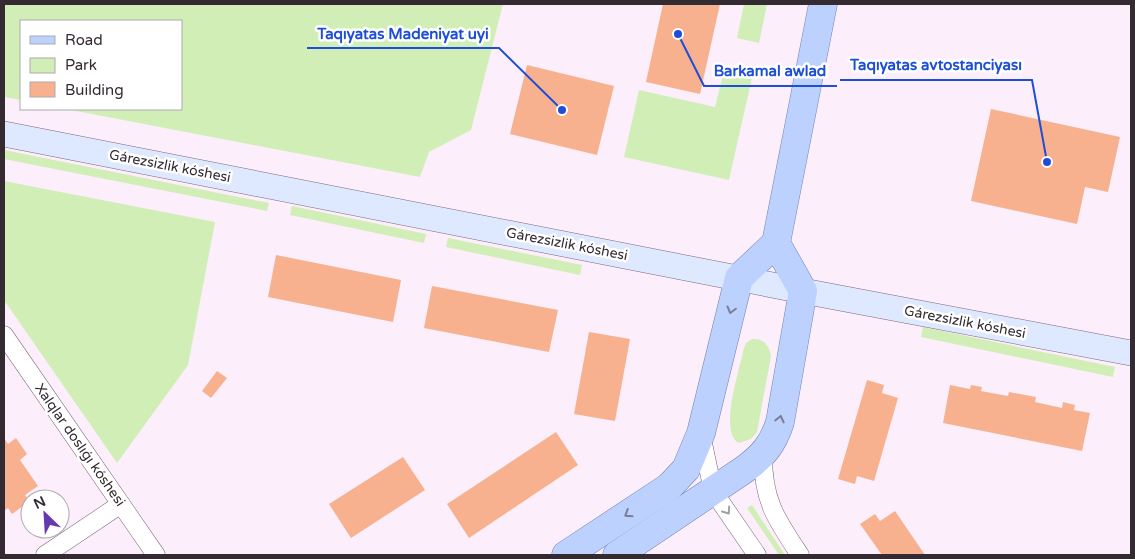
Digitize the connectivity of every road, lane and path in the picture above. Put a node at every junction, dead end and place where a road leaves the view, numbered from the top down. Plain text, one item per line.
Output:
1 (823, 4) edge
2 (4, 134) edge
3 (776, 243) junction
4 (740, 278) junction
5 (803, 291) junction
6 (4, 335) edge
7 (1131, 353) edge
8 (701, 433) junction
9 (763, 456) junction
10 (713, 491) junction
11 (121, 504) junction
12 (45, 555) edge
13 (156, 555) edge
14 (566, 555) edge
15 (617, 555) edge
16 (757, 555) edge
17 (800, 555) edge

1 - 3 main road
2 - 4 street, Gárezsizlik kóshesi
3 - 4 main road
3 - 5 main road
4 - 5 street, Gárezsizlik kóshesi
4 -> 8 main road
5 - 7 street, Gárezsizlik kóshesi
9 -> 5 main road
6 - 11 street, Xalqlar doslıǵı kóshesi
8 - 10 street
8 -> 14 main road
9 - 10 main road
9 - 17 street
10 - 15 main road
10 -> 16 street
11 - 12 street
11 - 13 street, Xalqlar doslıǵı kóshesi

